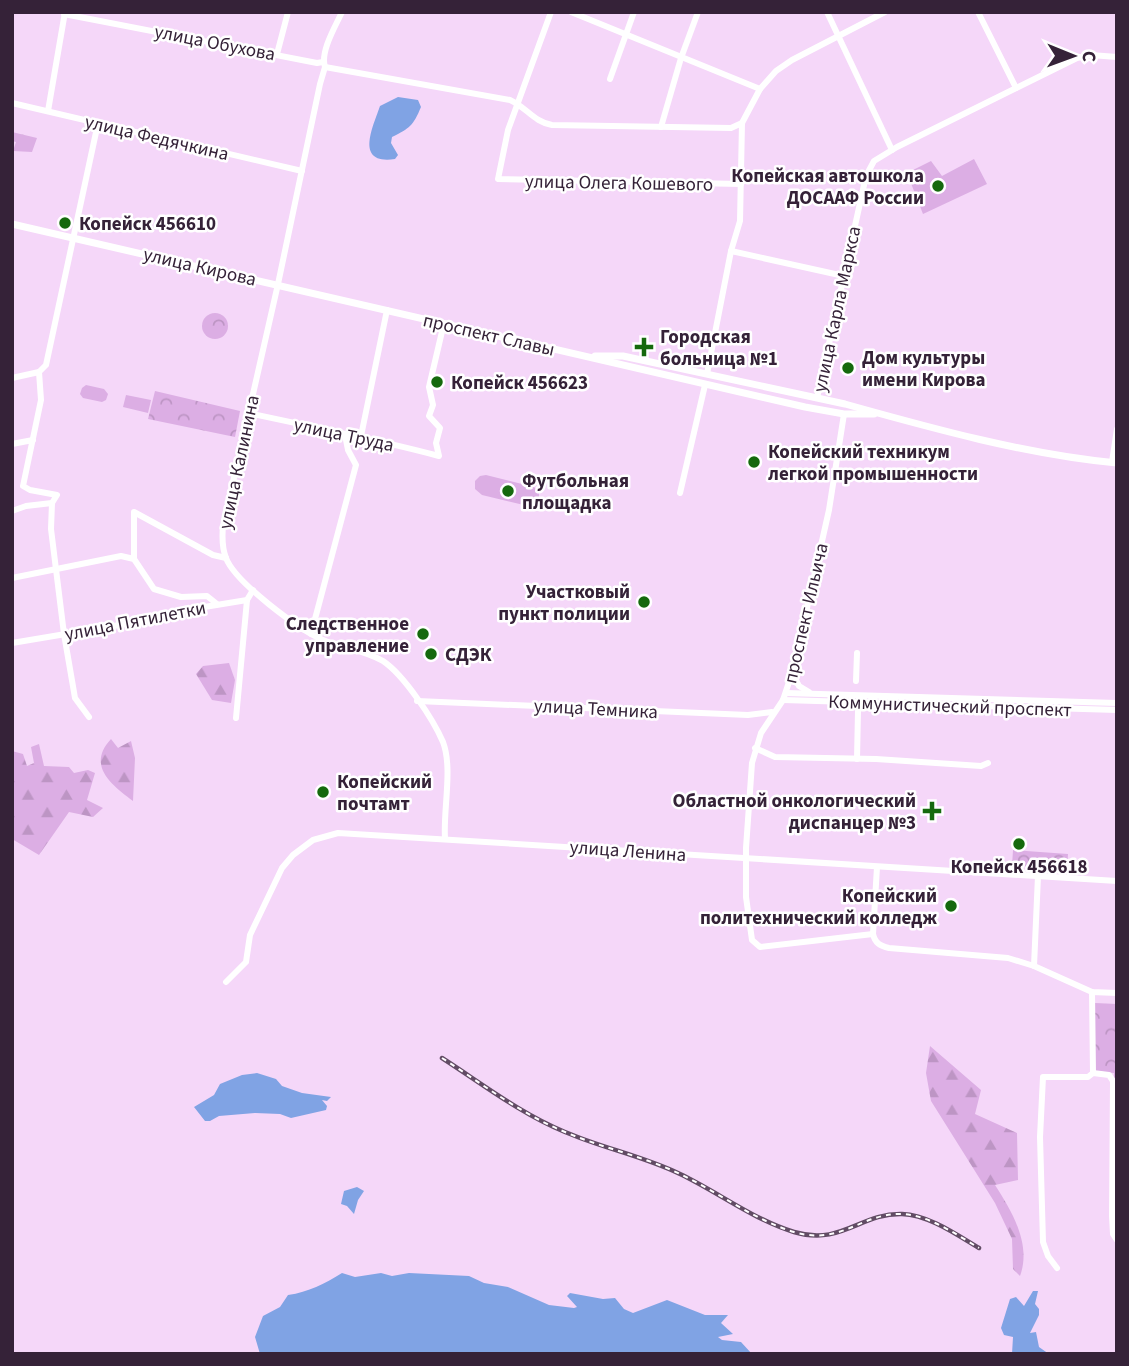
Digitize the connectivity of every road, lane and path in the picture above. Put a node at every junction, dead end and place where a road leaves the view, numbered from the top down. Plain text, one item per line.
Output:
1 (116, 12) edge
2 (288, 12) edge
3 (342, 12) edge
4 (551, 12) edge
5 (570, 12) edge
6 (634, 12) edge
7 (698, 12) edge
8 (827, 12) edge
9 (886, 12) edge
10 (978, 12) edge
11 (65, 13) edge
12 (113, 23) junction
13 (625, 34) junction
14 (838, 36) junction
15 (277, 54) junction
16 (1117, 57) edge
17 (681, 58) junction
18 (324, 65) junction
19 (610, 79) dead end
20 (1016, 88) junction
21 (760, 89) junction
22 (12, 103) edge
23 (518, 103) junction
24 (48, 111) junction
25 (98, 123) junction
26 (743, 123) junction
27 (662, 127) junction
28 (892, 150) junction
29 (302, 171) junction
30 (741, 184) junction
31 (12, 224) edge
32 (74, 238) junction
33 (731, 251) junction
34 (844, 276) junction
35 (278, 284) junction
36 (387, 310) junction
37 (444, 323) junction
38 (591, 357) junction
39 (39, 372) junction
40 (707, 374) junction
41 (12, 378) edge
42 (743, 382) junction
43 (705, 385) junction
44 (740, 392) junction
45 (817, 398) junction
46 (845, 404) junction
47 (815, 409) junction
48 (248, 413) junction
49 (844, 414) junction
50 (874, 414) junction
51 (1117, 429) edge
52 (345, 435) junction
53 (361, 436) junction
54 (33, 440) junction
55 (12, 444) edge
56 (1114, 463) edge
57 (680, 493) dead end
58 (52, 503) junction
59 (12, 510) edge
60 (226, 558) junction
61 (134, 559) junction
62 (56, 569) junction
63 (12, 578) edge
64 (253, 590) junction
65 (247, 600) junction
66 (217, 604) junction
67 (64, 634) junction
68 (311, 634) junction
69 (12, 643) edge
70 (857, 653) dead end
71 (792, 673) junction
72 (856, 681) dead end
73 (814, 694) junction
74 (784, 697) junction
75 (418, 701) junction
76 (990, 702) junction
77 (1117, 703) edge
78 (1117, 710) edge
79 (774, 712) junction
80 (858, 712) dead end
81 (748, 715) junction
82 (89, 717) dead end
83 (236, 718) dead end
84 (761, 733) junction
85 (755, 748) junction
86 (858, 759) junction
87 (988, 763) dead end
88 (445, 838) junction
89 (746, 858) junction
90 (877, 867) junction
91 (1038, 876) junction
92 (1117, 881) edge
93 (873, 934) junction
94 (1034, 966) junction
95 (226, 982) dead end
96 (1092, 992) junction
97 (1117, 993) edge
98 (1093, 1073) junction
99 (1116, 1239) edge
100 (1057, 1268) dead end

1 - 12 street
2 - 15 street
3 - 18 street
4 - 23 street
5 - 13 street
6 - 13 street
7 - 17 street
8 - 14 street
9 - 14 street
10 - 20 street
11 - 12 street, улица Обухова
11 - 24 street
12 - 15 street, улица Обухова
13 - 17 street
13 - 19 street
14 - 21 street
14 - 28 street
15 - 18 street, улица Обухова
16 - 20 street, улица Карла Маркса
17 - 21 street
17 - 27 street
18 - 23 street, улица Обухова
18 - 29 street, улица Калинина
20 - 28 street, улица Карла Маркса
21 - 26 street
22 - 24 street, улица Федячкина
23 - 27 street
23 - 30 street, улица Олега Кошевого
24 - 25 street, улица Федячкина
25 - 29 street, улица Федячкина
25 - 32 street
26 - 27 street
26 - 30 street
28 - 34 street, улица Карла Маркса
29 - 35 street, улица Калинина
30 - 33 street
31 - 32 main road, улица Кирова
32 - 35 main road, улица Кирова
32 - 39 street
33 - 34 street
33 - 40 street
34 - 45 street, улица Карла Маркса
35 - 36 main road, улица Кирова
35 - 48 street, улица Калинина
36 - 37 main road, проспект Славы
36 - 53 street
37 - 38 main road, проспект Славы
37 - 53 street, улица Труда
38 - 40 main road, проспект Славы
38 - 43 main road, проспект Славы
39 - 41 street
39 - 54 street
40 - 42 main road, проспект Славы
40 - 43 main road
42 - 44 main road
42 - 45 main road, проспект Славы
43 - 44 main road, проспект Славы
43 - 57 street
44 - 47 main road, проспект Славы
45 - 46 main road, проспект Славы
45 - 47 main road, улица Карла Маркса
46 - 49 main road, проспект Ильича
46 - 50 main road, проспект Славы
47 - 49 main road, проспект Славы
48 - 52 street, улица Труда
48 - 60 street, улица Калинина
49 - 50 main road, проспект Славы
49 - 71 street, проспект Ильича
50 - 56 main road, проспект Славы
51 - 56 street
52 - 53 street, улица Труда
52 - 68 street
54 - 55 street
54 - 58 street
58 - 59 street
58 - 62 street
60 - 61 street
60 - 64 street, улица Калинина
61 - 62 street
61 - 66 street
62 - 63 street
62 - 67 street
64 - 65 street
64 - 68 street, улица Калинина
65 - 66 street, улица Пятилетки
65 - 83 street
66 - 67 street, улица Пятилетки
67 - 69 street, улица Пятилетки
67 - 82 street
68 - 75 street, улица Калинина
70 - 72 street
71 - 73 street
71 - 74 street, проспект Ильича
73 - 74 street
73 - 76 street
74 - 76 street, Коммунистический проспект
74 - 79 street, проспект Ильича
75 - 81 street, улица Темника
75 - 88 street, улица Калинина
76 - 77 street
76 - 78 street, Коммунистический проспект
79 - 81 street, улица Темника
79 - 84 street, проспект Ильича
80 - 86 street
81 - 84 street
84 - 85 street, проспект Ильича
85 - 86 street
85 - 89 street, проспект Ильича
86 - 87 street
88 - 89 street, улица Ленина
88 - 95 street, улица Ленина
89 - 90 street, улица Ленина
89 - 93 street, проспект Ильича
90 - 91 street, улица Ленина
90 - 93 street
91 - 92 street, улица Ленина
91 - 94 street
93 - 94 street
94 - 96 street
96 - 97 street
96 - 98 street
98 - 99 street
98 - 100 street

